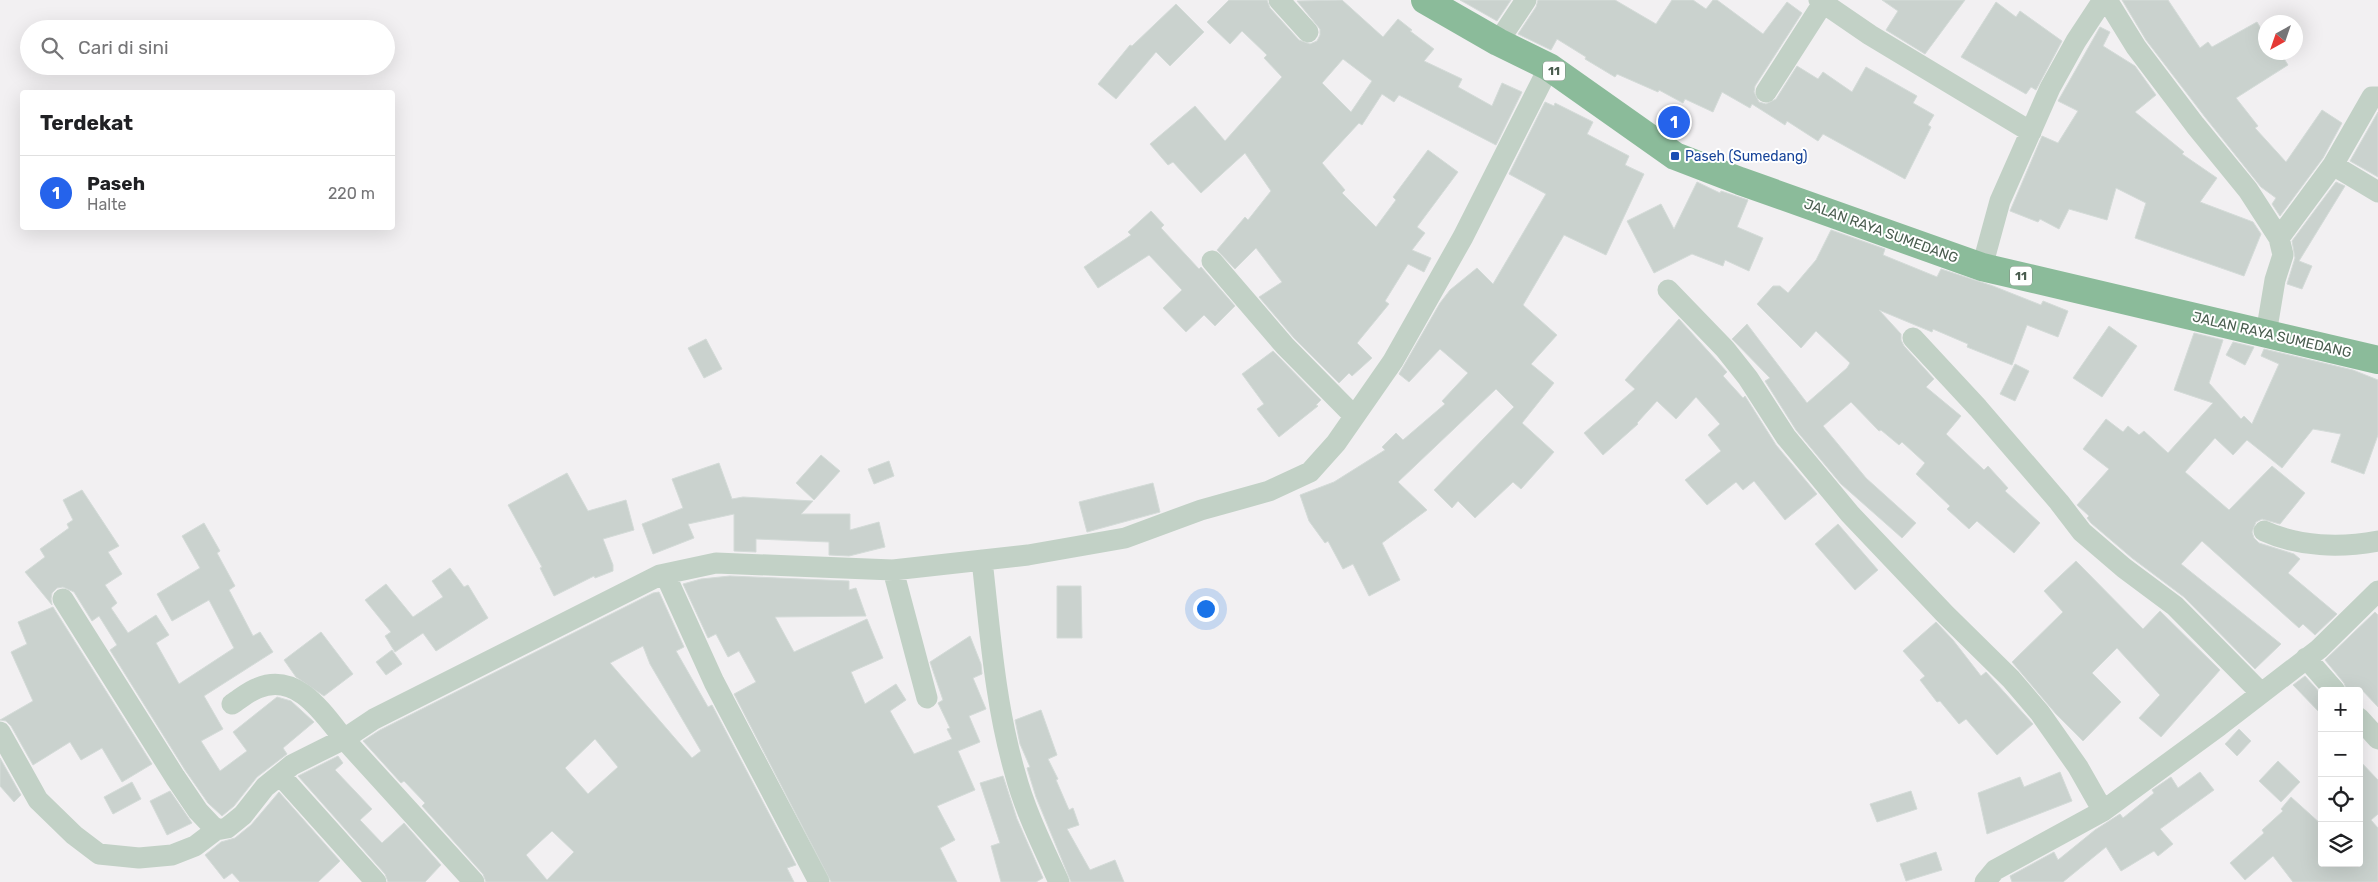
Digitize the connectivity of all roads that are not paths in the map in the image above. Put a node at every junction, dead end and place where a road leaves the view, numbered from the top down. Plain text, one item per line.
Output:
1 (1279, 0) edge
2 (1425, 0) edge
3 (1526, 0) edge
4 (2103, 0) edge
5 (2108, 0) edge
6 (1821, 1) edge
7 (1308, 32) dead end
8 (1498, 42) junction
9 (1549, 67) junction
10 (1766, 92) dead end
11 (2378, 97) edge
12 (2031, 132) junction
13 (2333, 165) junction
14 (2378, 192) edge
15 (2279, 238) junction
16 (1212, 261) dead end
17 (1982, 267) junction
18 (1668, 290) dead end
19 (2266, 334) junction
20 (1913, 338) dead end
21 (2378, 360) edge
22 (1354, 416) junction
23 (2264, 531) dead end
24 (2378, 541) edge
25 (982, 560) junction
26 (893, 570) junction
27 (666, 574) junction
28 (2378, 591) edge
29 (63, 599) dead end
30 (2306, 658) junction
31 (2331, 687) edge
32 (2262, 693) junction
33 (927, 698) dead end
34 (232, 704) dead end
35 (2363, 722) edge
36 (0, 732) edge
37 (344, 739) junction
38 (2378, 739) edge
39 (280, 775) junction
40 (2103, 810) junction
41 (216, 830) junction
42 (376, 882) edge
43 (474, 882) edge
44 (819, 882) edge
45 (1059, 882) edge
46 (1985, 882) edge

1 - 7 street
2 - 8 highway, JALAN RAYA SUMEDANG / 11
3 - 8 street
4 - 12 street
5 - 15 street
6 - 10 street
6 - 12 street
8 - 9 highway, JALAN RAYA SUMEDANG / 11
9 - 17 highway, JALAN RAYA SUMEDANG / 11
9 - 22 street
11 - 13 street
12 - 17 street
13 - 14 street
13 - 15 street
15 - 19 street
16 - 22 street
17 - 19 highway, JALAN RAYA SUMEDANG / 11
18 - 40 street
19 - 21 highway, JALAN RAYA SUMEDANG / 11
20 - 32 street
22 - 25 street
23 - 24 street
25 - 26 street
25 - 45 street
26 - 27 street
26 - 33 street
27 - 37 street
27 - 44 street
28 - 30 street
29 - 41 street
30 - 31 street
30 - 32 street
32 - 40 street
34 - 37 street
35 - 38 street
36 - 41 street
37 - 39 street
37 - 43 street
39 - 41 street
39 - 42 street
40 - 46 street

